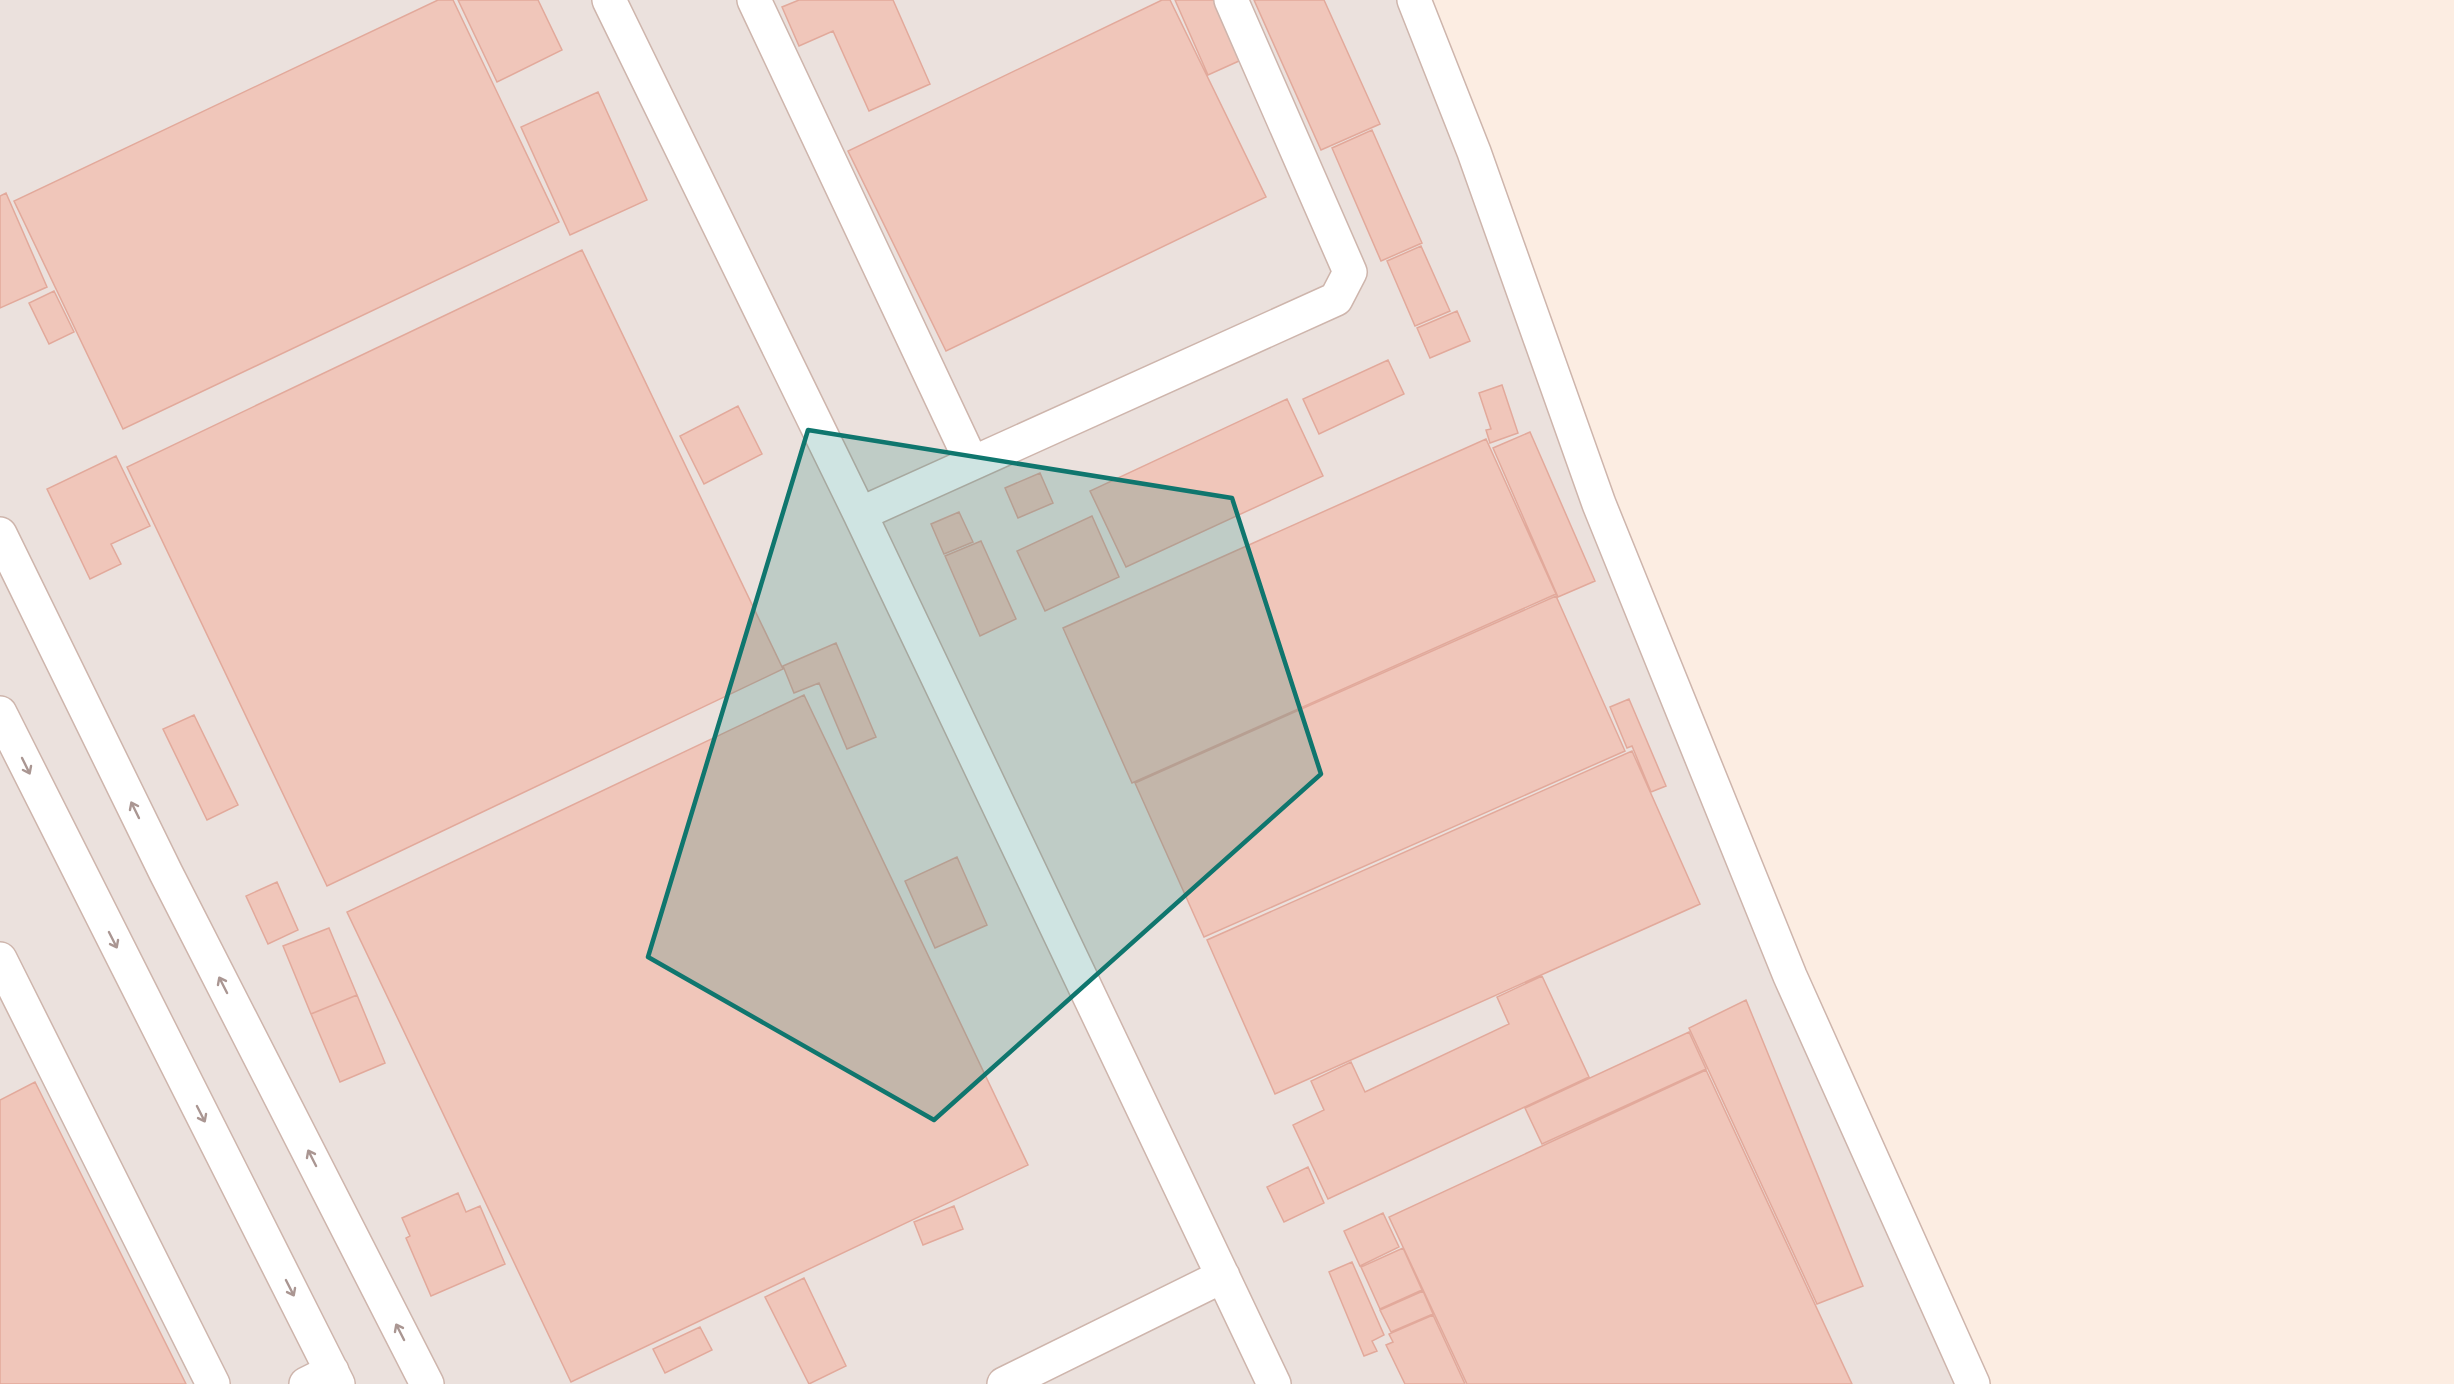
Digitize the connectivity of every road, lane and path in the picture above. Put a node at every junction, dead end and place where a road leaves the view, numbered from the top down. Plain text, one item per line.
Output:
1 (609, 0) edge
2 (754, 0) edge
3 (1231, 0) edge
4 (1414, 0) edge
5 (971, 461) junction
6 (860, 514) junction
7 (0, 534) edge
8 (0, 713) edge
9 (0, 959) edge
10 (1222, 1276) junction
11 (325, 1380) edge
12 (213, 1384) edge
13 (427, 1384) edge
14 (1004, 1384) edge
15 (1274, 1384) edge
16 (1973, 1384) edge

1 - 6 street
2 - 5 street
3 - 5 street
4 - 16 street
5 - 6 street
6 - 10 street
13 -> 7 street
8 -> 11 street
9 - 12 street
10 - 14 street
10 - 15 street

